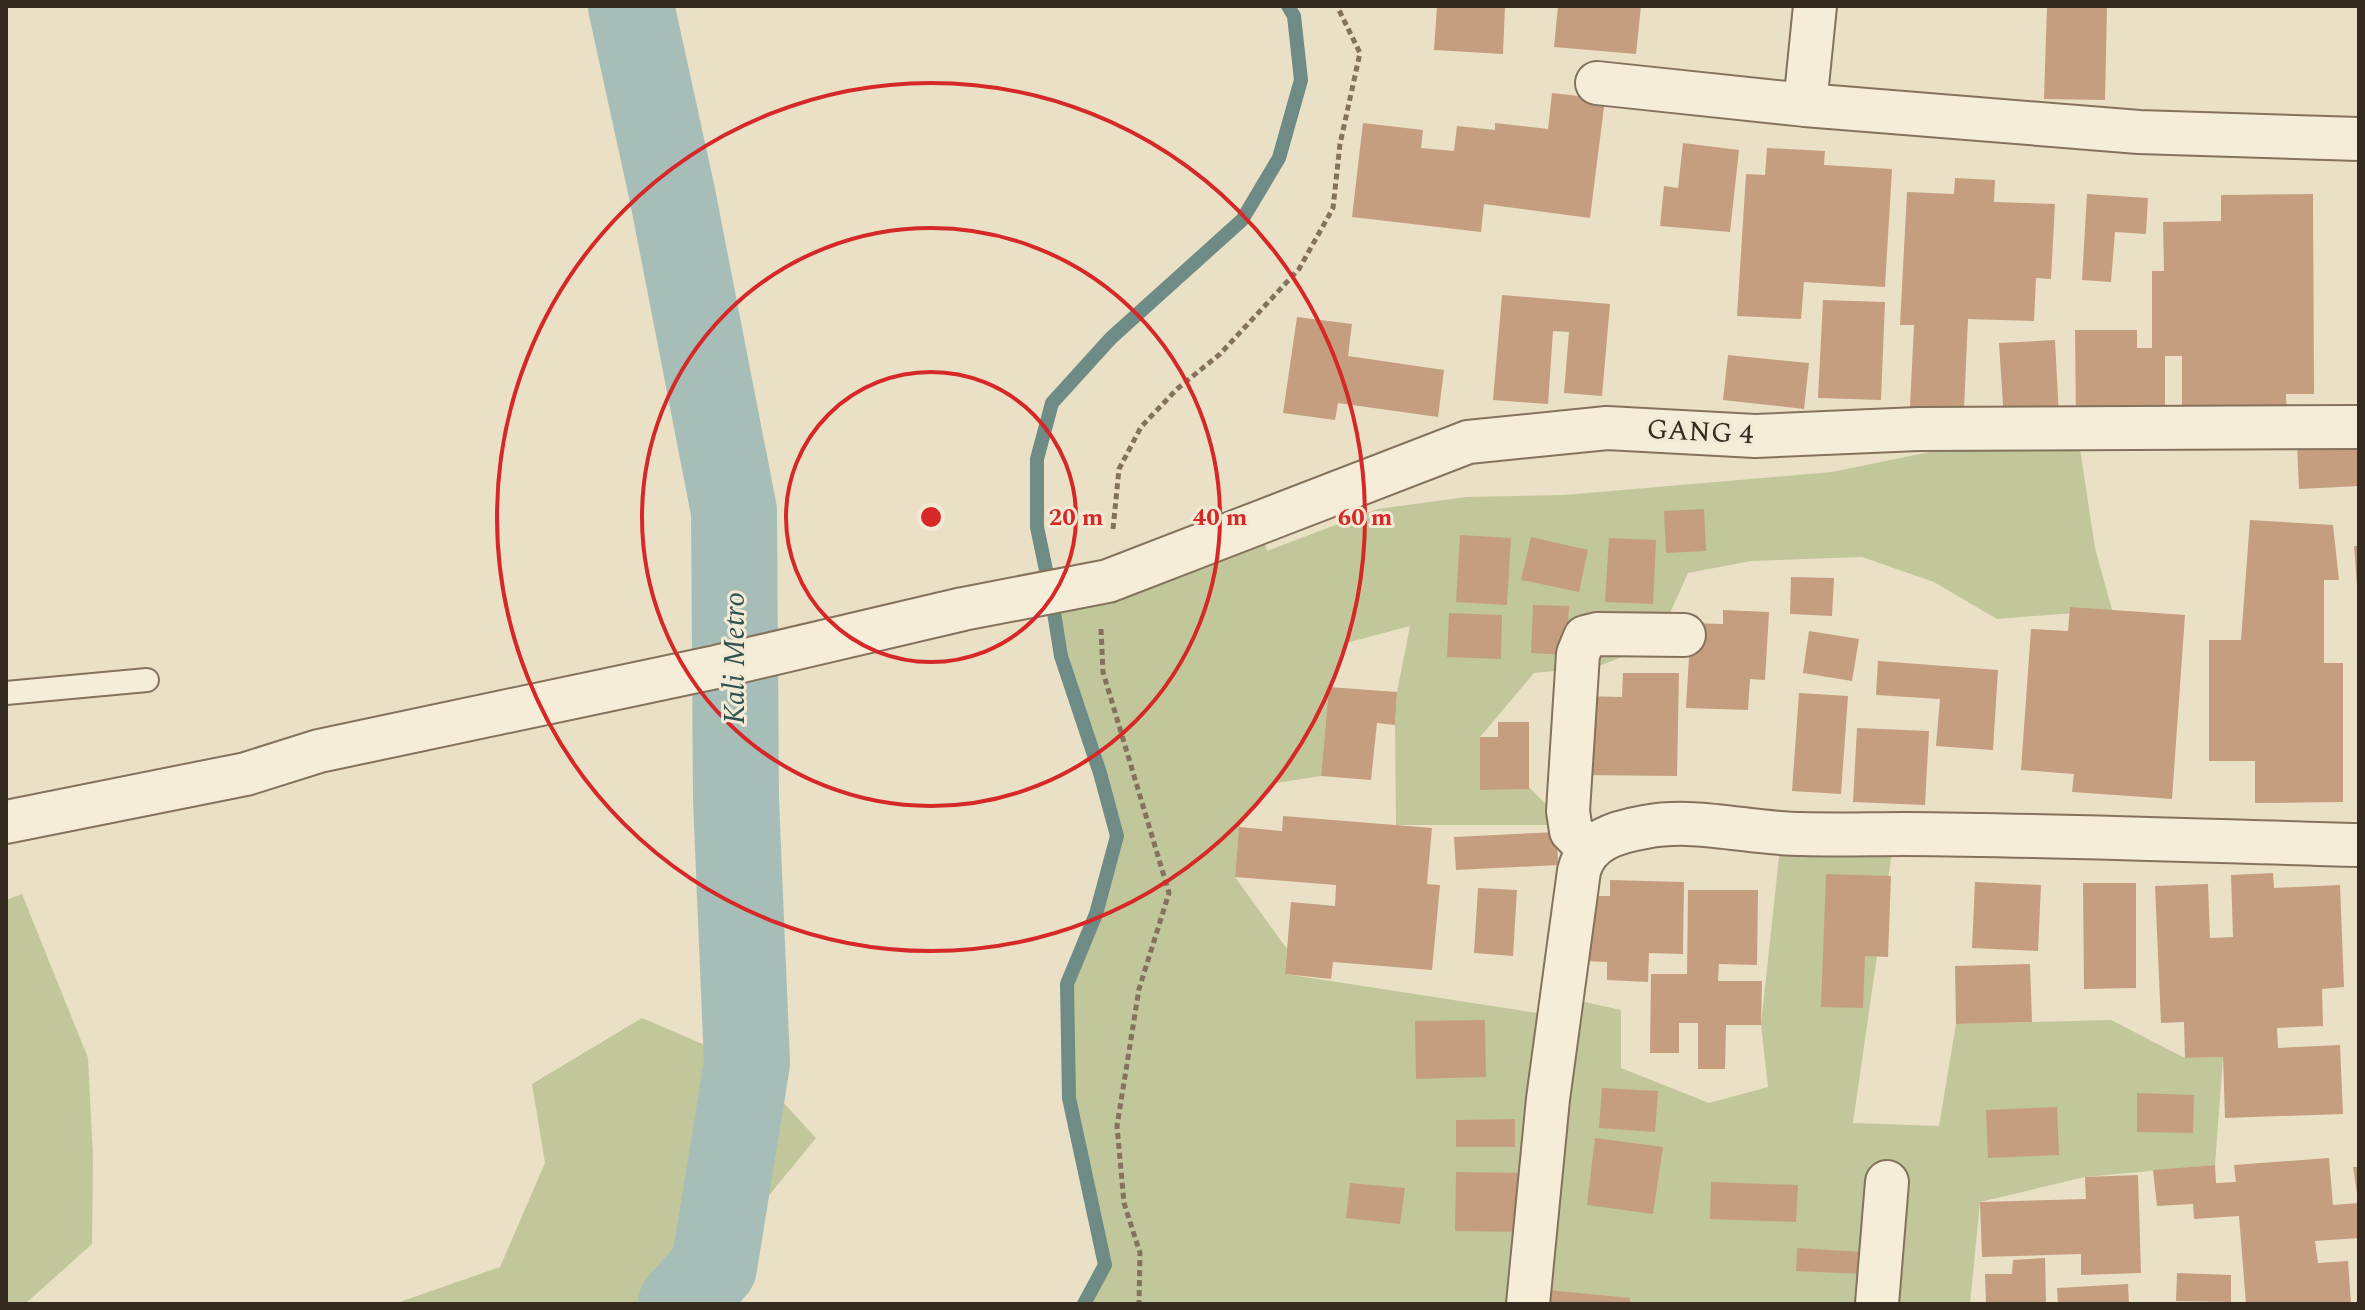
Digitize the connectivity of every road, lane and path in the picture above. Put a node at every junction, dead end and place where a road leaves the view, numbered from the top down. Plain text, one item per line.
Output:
1 (1337, 6) edge
2 (1815, 6) edge
3 (1597, 83) dead end
4 (1805, 105) junction
5 (2359, 139) edge
6 (2359, 427) edge
7 (1088, 584) junction
8 (1684, 635) dead end
9 (147, 680) dead end
10 (6, 693) edge
11 (6, 822) edge
12 (2359, 845) edge
13 (1589, 849) junction
14 (1887, 1182) dead end
15 (1139, 1304) edge
16 (1528, 1304) edge
17 (1877, 1304) edge

1 - 7 path
2 - 4 street
3 - 4 street
4 - 5 street
6 - 7 street, GANG 4
7 - 11 street, GANG 4
7 - 15 path
8 - 13 street
9 - 10 lane
12 - 13 street
13 - 16 street
14 - 17 street

